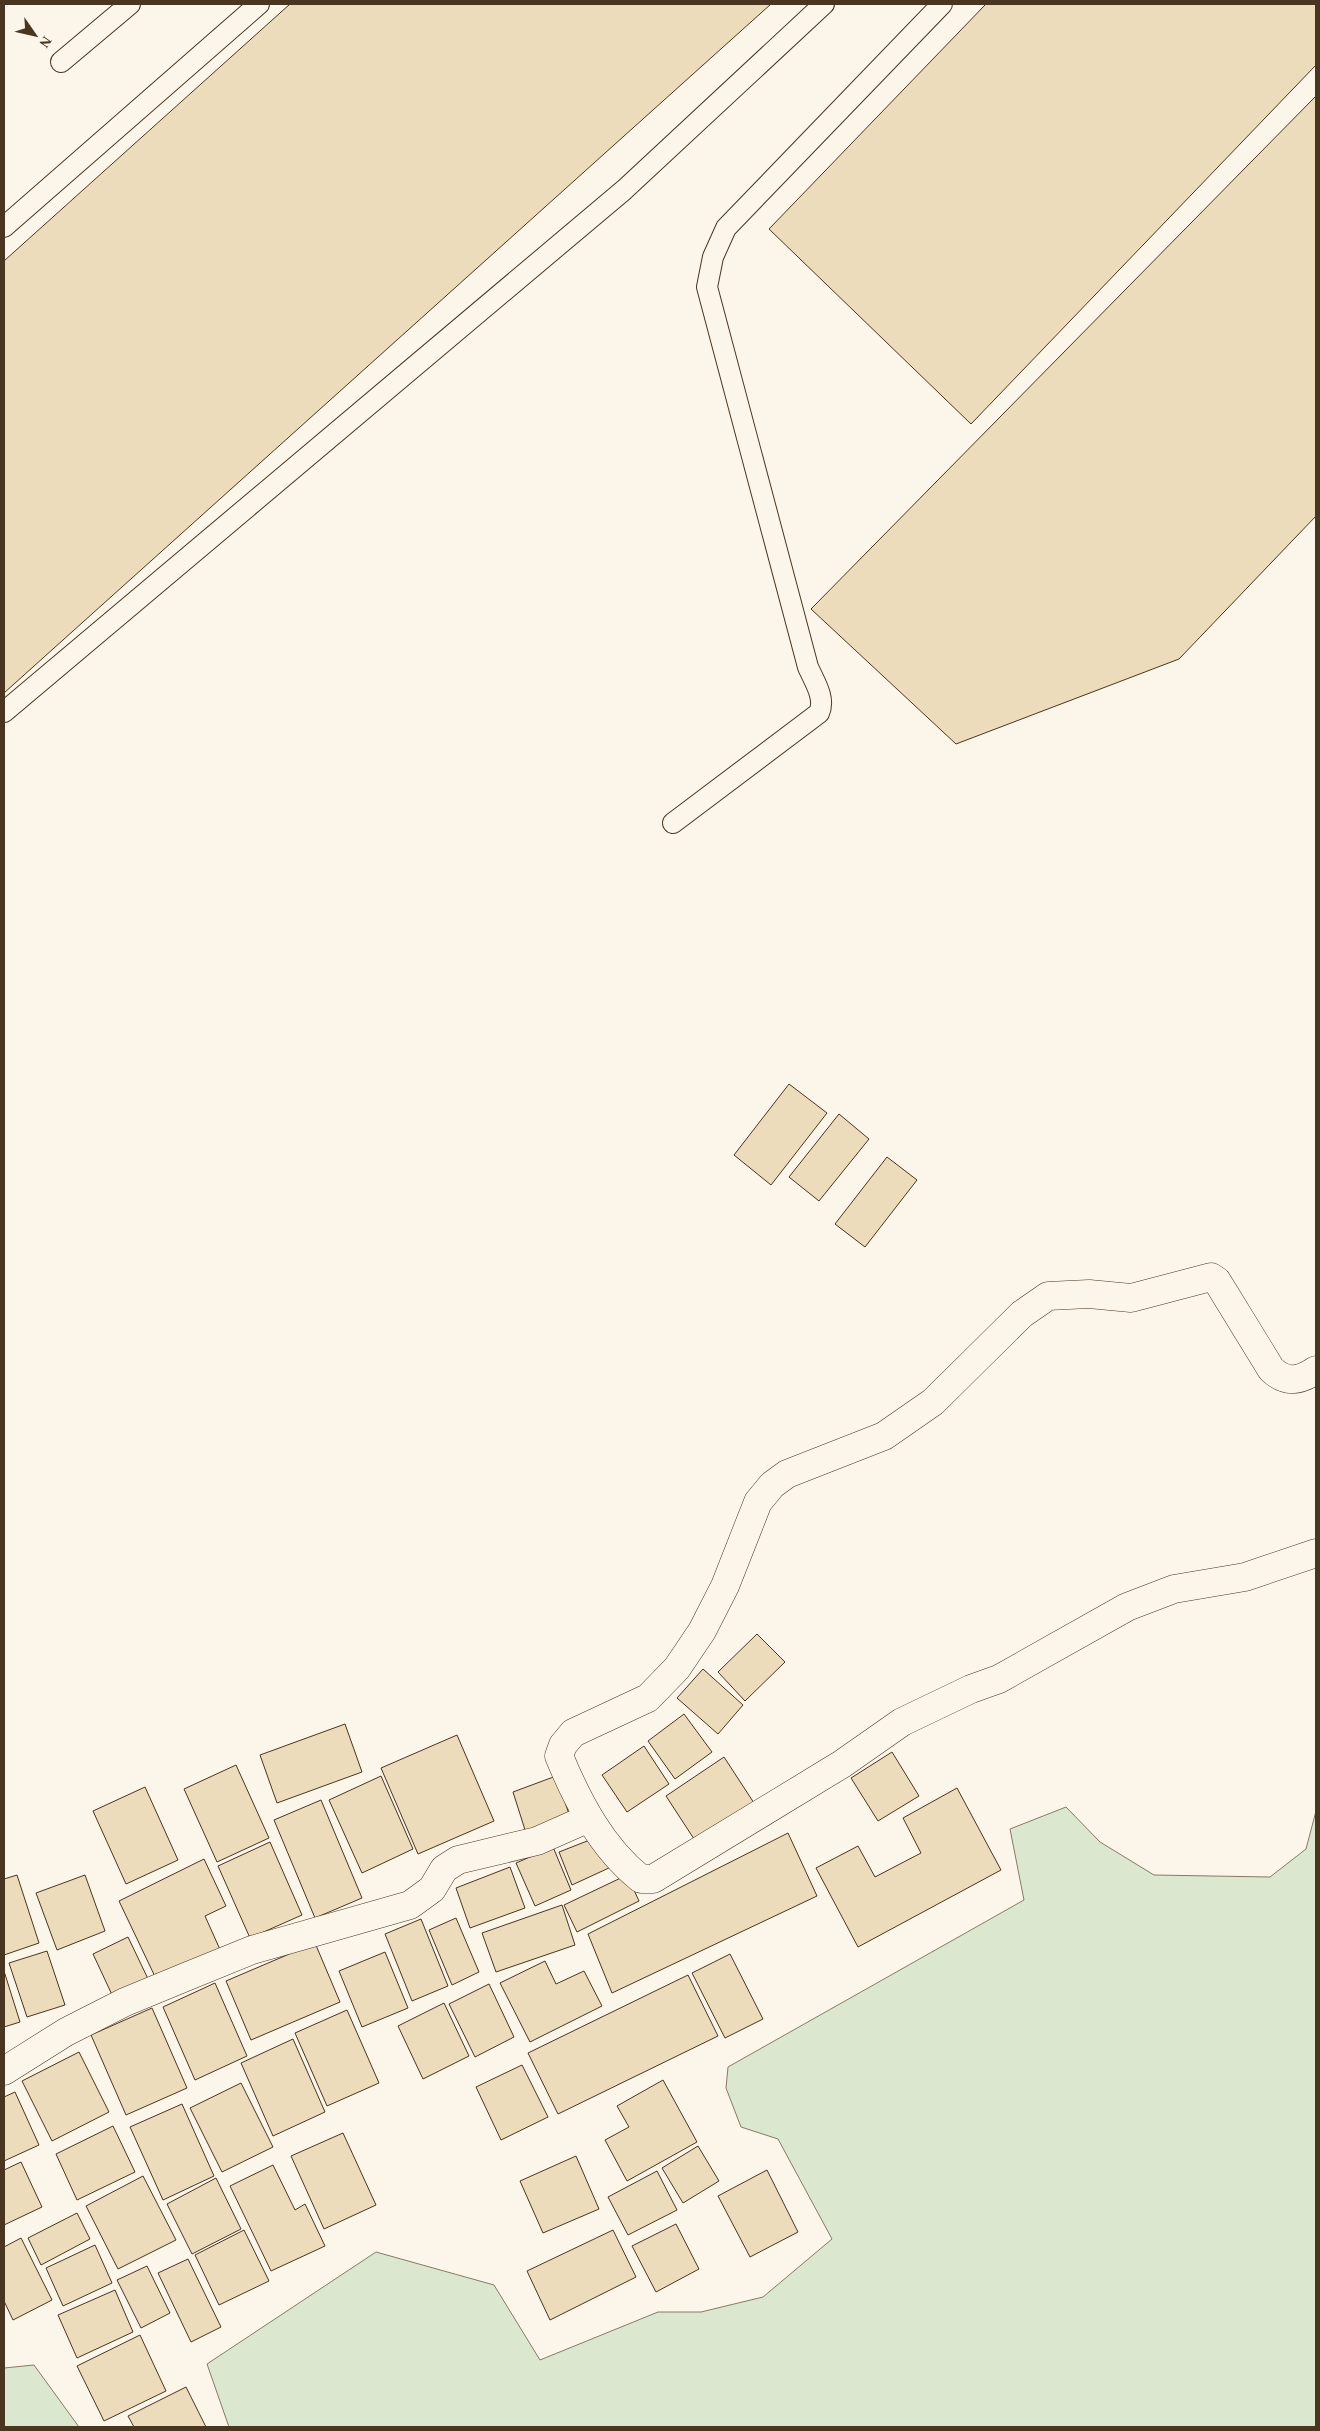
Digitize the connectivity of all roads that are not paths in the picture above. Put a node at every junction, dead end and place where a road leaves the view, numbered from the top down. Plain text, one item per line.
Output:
1 (130, 4) edge
2 (258, 4) edge
3 (824, 4) edge
4 (942, 4) edge
5 (61, 62) dead end
6 (4, 227) edge
7 (4, 712) edge
8 (673, 823) dead end
9 (1316, 1370) edge
10 (1316, 1553) edge
11 (589, 1818) junction
12 (4, 2071) edge

1 - 5 lane
2 - 6 lane
3 - 7 lane
4 - 8 lane
9 - 11 street
10 - 11 street
11 - 12 street

